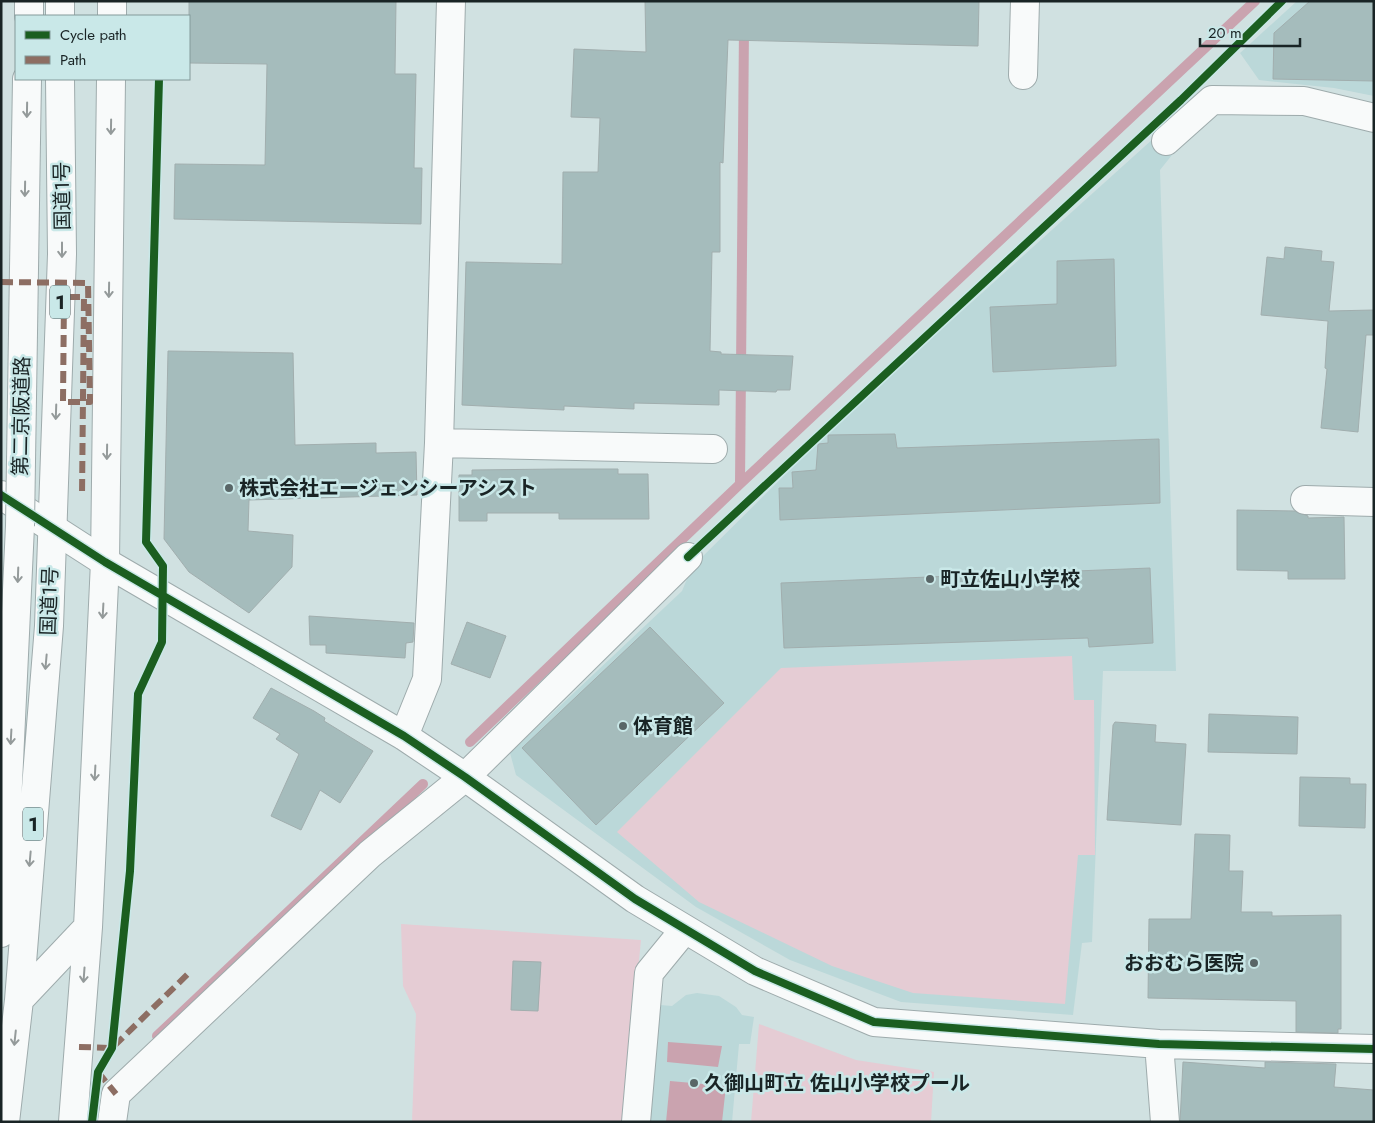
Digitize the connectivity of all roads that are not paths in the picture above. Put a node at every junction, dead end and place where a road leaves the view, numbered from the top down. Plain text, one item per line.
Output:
1 (29, 1) edge
2 (60, 1) edge
3 (112, 1) edge
4 (451, 1) edge
5 (1025, 1) edge
6 (29, 15) edge
7 (60, 15) edge
8 (112, 15) edge
9 (1023, 75) dead end
10 (27, 80) edge
11 (60, 80) edge
12 (111, 80) edge
13 (1374, 118) edge
14 (1166, 141) dead end
15 (439, 443) junction
16 (712, 449) dead end
17 (1, 495) edge
18 (1305, 500) dead end
19 (1374, 502) edge
20 (51, 526) junction
21 (688, 557) dead end
22 (105, 562) junction
23 (404, 736) junction
24 (465, 777) junction
25 (88, 927) junction
26 (685, 928) junction
27 (1, 933) edge
28 (19, 1000) junction
29 (1159, 1044) junction
30 (1374, 1049) edge
31 (5, 1122) edge
32 (74, 1122) edge
33 (112, 1122) edge
34 (636, 1122) edge
35 (1164, 1122) edge

1 - 6 main road
2 - 7 main road
3 - 8 main road
4 - 15 main road
5 - 9 main road
10 -> 27 main road, 第二京阪道路, bridge
11 -> 20 main road, 国道1号 / 1
12 -> 22 main road
13 - 14 main road
15 - 16 main road
15 - 23 main road
17 - 20 main road
18 - 19 main road
20 - 22 main road
20 -> 28 main road, 国道1号 / 1
21 - 24 main road
22 - 23 main road
22 -> 25 main road
23 - 24 main road
24 - 26 main road
24 - 33 main road
25 - 28 main road
25 -> 32 main road
26 - 29 main road
26 - 34 main road
28 -> 31 main road, 国道1号 / 1
29 - 30 main road
29 - 35 main road

